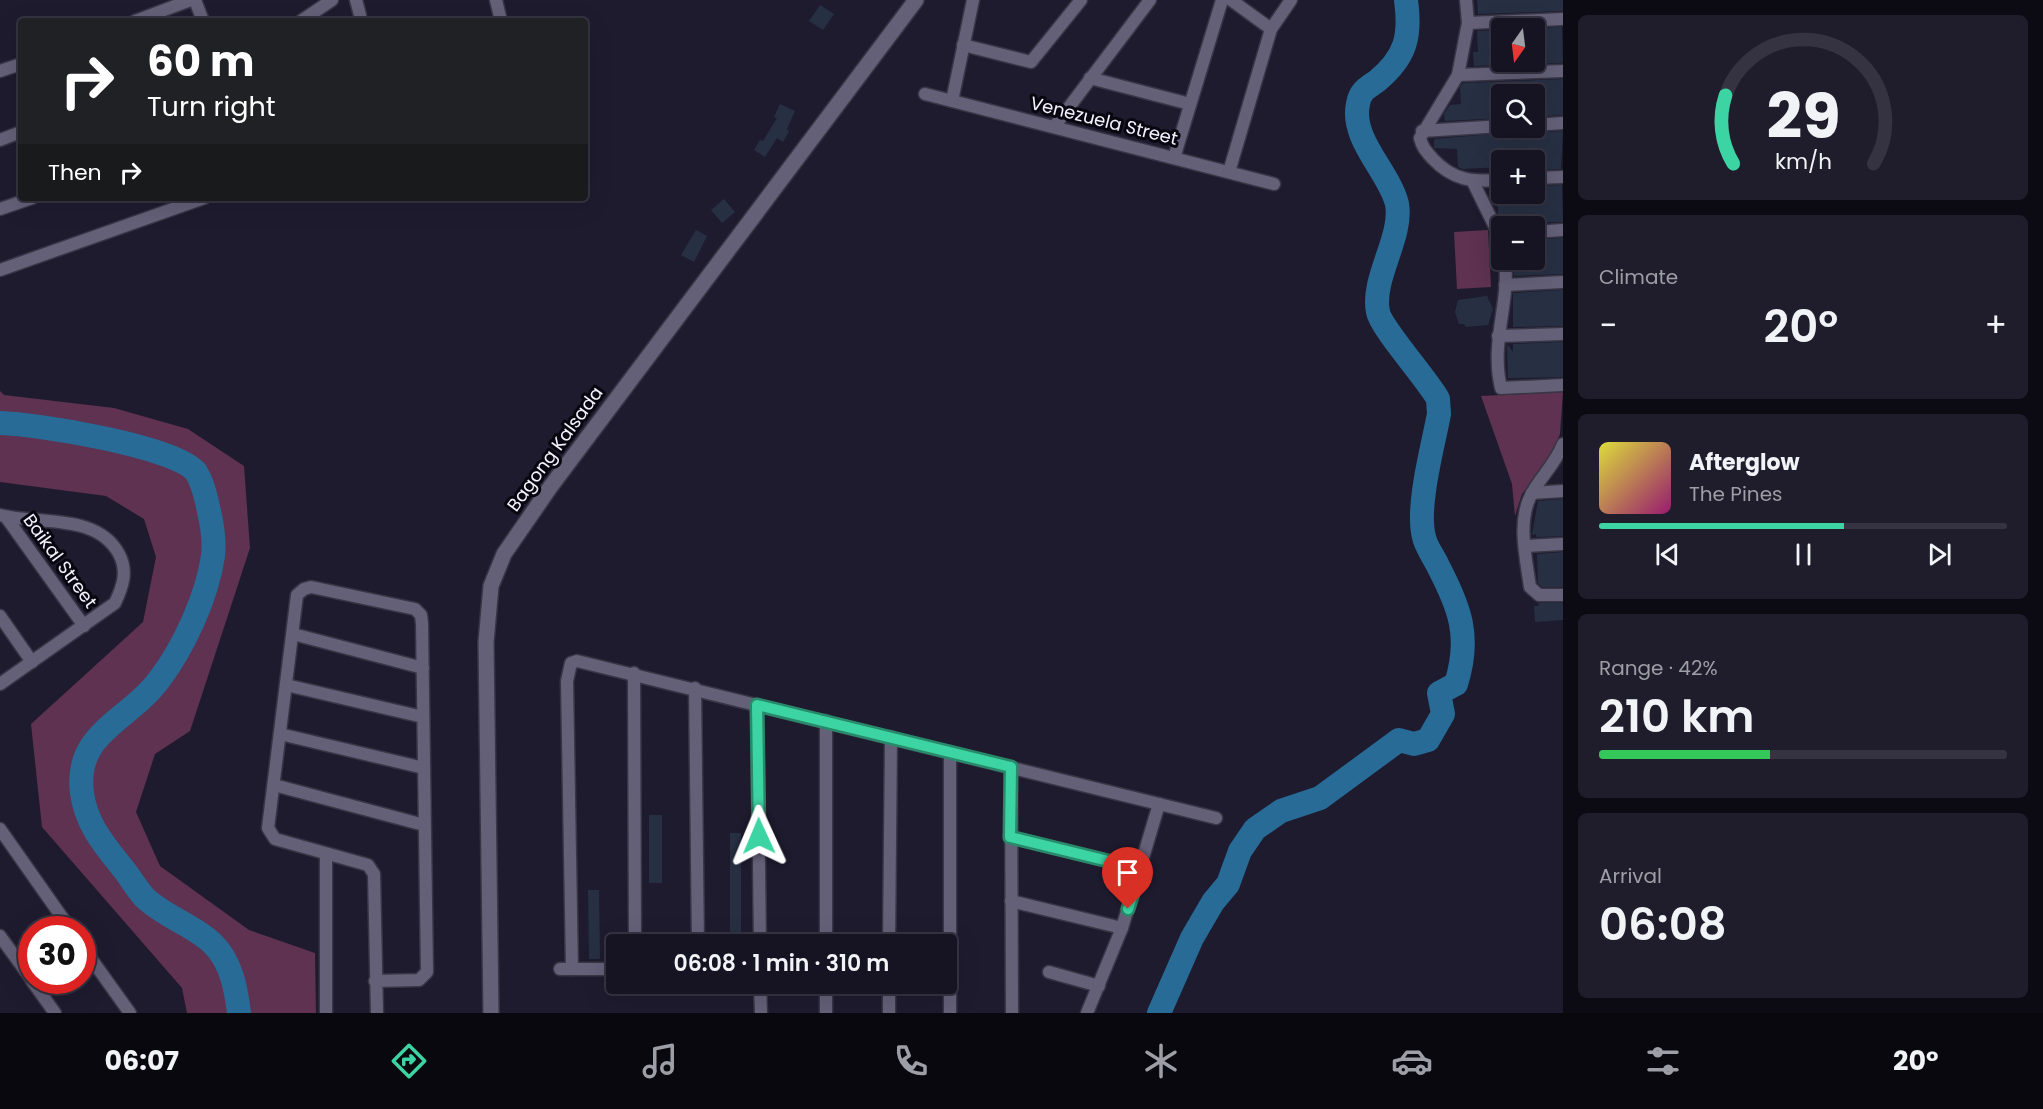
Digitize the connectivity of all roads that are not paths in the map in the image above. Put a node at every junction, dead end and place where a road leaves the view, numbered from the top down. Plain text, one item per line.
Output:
1 (193, 0) edge
2 (332, 0) edge
3 (356, 0) edge
4 (496, 0) edge
5 (916, 0) edge
6 (973, 0) edge
7 (1081, 0) edge
8 (1222, 0) edge
9 (1231, 0) edge
10 (1291, 0) edge
11 (1466, 0) edge
12 (1145, 2) edge
13 (360, 15) dead end
14 (143, 18) edge
15 (202, 18) edge
16 (305, 18) edge
17 (500, 18) edge
18 (1563, 19) edge
19 (1468, 23) junction
20 (1271, 29) junction
21 (963, 45) junction
22 (18, 65) edge
23 (0, 71) edge
24 (1563, 71) edge
25 (1458, 75) junction
26 (1090, 78) junction
27 (925, 94) dead end
28 (952, 101) junction
29 (1190, 104) junction
30 (1563, 123) edge
31 (1545, 124) edge
32 (1054, 127) junction
33 (1491, 127) edge
34 (1422, 131) junction
35 (18, 133) edge
36 (0, 140) edge
37 (1174, 158) junction
38 (1229, 172) junction
39 (1563, 177) edge
40 (1545, 178) edge
41 (1491, 181) edge
42 (1473, 182) junction
43 (1274, 184) dead end
44 (23, 201) edge
45 (196, 201) edge
46 (0, 209) edge
47 (1491, 217) edge
48 (1563, 230) edge
49 (1545, 231) edge
50 (0, 270) edge
51 (1505, 270) edge
52 (1563, 282) edge
53 (1505, 285) junction
54 (1563, 334) edge
55 (1498, 336) junction
56 (1563, 386) edge
57 (1563, 444) edge
58 (1563, 491) edge
59 (1532, 493) junction
60 (3, 516) edge
61 (1563, 544) edge
62 (1526, 546) junction
63 (1563, 595) edge
64 (0, 616) edge
65 (84, 626) junction
66 (292, 634) junction
67 (32, 662) junction
68 (423, 668) junction
69 (634, 673) junction
70 (0, 684) edge
71 (286, 685) junction
72 (695, 688) junction
73 (757, 705) junction
74 (423, 717) junction
75 (826, 721) junction
76 (280, 734) junction
77 (891, 737) junction
78 (950, 752) junction
79 (1011, 767) junction
80 (424, 768) junction
81 (274, 785) junction
82 (1159, 804) junction
83 (1216, 818) dead end
84 (424, 825) junction
85 (0, 829) edge
86 (1010, 837) junction
87 (326, 854) junction
88 (1141, 869) junction
89 (1011, 901) junction
90 (61, 916) edge
91 (1122, 928) junction
92 (635, 934) edge
93 (698, 934) edge
94 (760, 934) edge
95 (826, 934) edge
96 (889, 934) edge
97 (0, 936) edge
98 (18, 961) edge
99 (96, 966) edge
100 (606, 969) edge
101 (1049, 972) dead end
102 (375, 981) junction
103 (1099, 986) junction
104 (42, 994) edge
105 (760, 994) edge
106 (826, 994) edge
107 (889, 994) edge
108 (55, 1013) edge
109 (130, 1013) edge
110 (326, 1013) edge
111 (377, 1013) edge
112 (491, 1013) edge
113 (761, 1013) edge
114 (826, 1013) edge
115 (889, 1013) edge
116 (951, 1013) edge
117 (1012, 1013) edge
118 (1087, 1013) edge

1 - 14 street
1 - 15 street
2 - 16 street
3 - 13 street
4 - 17 street
5 - 112 street, Bagong Kalsada
6 - 21 street
7 - 21 street
8 - 29 street
9 - 20 street
10 - 20 street
11 - 19 street
12 - 26 street
18 - 19 street
19 - 25 street
20 - 38 street
21 - 28 street
22 - 23 street
24 - 25 street
25 - 34 street
26 - 29 street
26 - 32 street
27 - 28 street, Venezuela Street
28 - 32 street, Venezuela Street
29 - 37 street
30 - 31 street
32 - 37 street, Venezuela Street
33 - 34 street
34 - 42 street
35 - 36 street
37 - 38 street, Venezuela Street
38 - 43 street, Venezuela Street
39 - 40 street
41 - 42 street
42 - 47 street
44 - 46 street
45 - 50 street
48 - 49 street
51 - 53 street
52 - 53 street
53 - 55 street
54 - 55 street
55 - 56 street
57 - 59 street
58 - 59 street
59 - 62 street
60 - 65 street, Baikal Street
60 - 65 street
61 - 62 street
62 - 63 street
64 - 67 street
65 - 67 street
66 - 68 street
66 - 68 street
66 - 71 street
67 - 70 street
68 - 74 street
69 - 72 street
69 - 92 street
69 - 100 street
71 - 74 street
71 - 76 street
72 - 73 street
72 - 93 street
73 - 75 street
73 - 94 street
74 - 80 street
75 - 77 street
75 - 95 street
76 - 80 street
76 - 81 street
77 - 78 street
77 - 96 street
78 - 79 street
78 - 116 street
79 - 82 street
79 - 86 street
80 - 84 street
81 - 84 street
81 - 87 street
82 - 83 street
82 - 88 street
84 - 102 street
85 - 90 street
86 - 88 street
86 - 89 street
87 - 102 street
87 - 110 street
88 - 91 street
89 - 91 street
89 - 117 street
91 - 103 street
97 - 98 street
99 - 109 street
101 - 103 street
102 - 111 street
103 - 118 street
104 - 108 street
105 - 113 street
106 - 114 street
107 - 115 street

